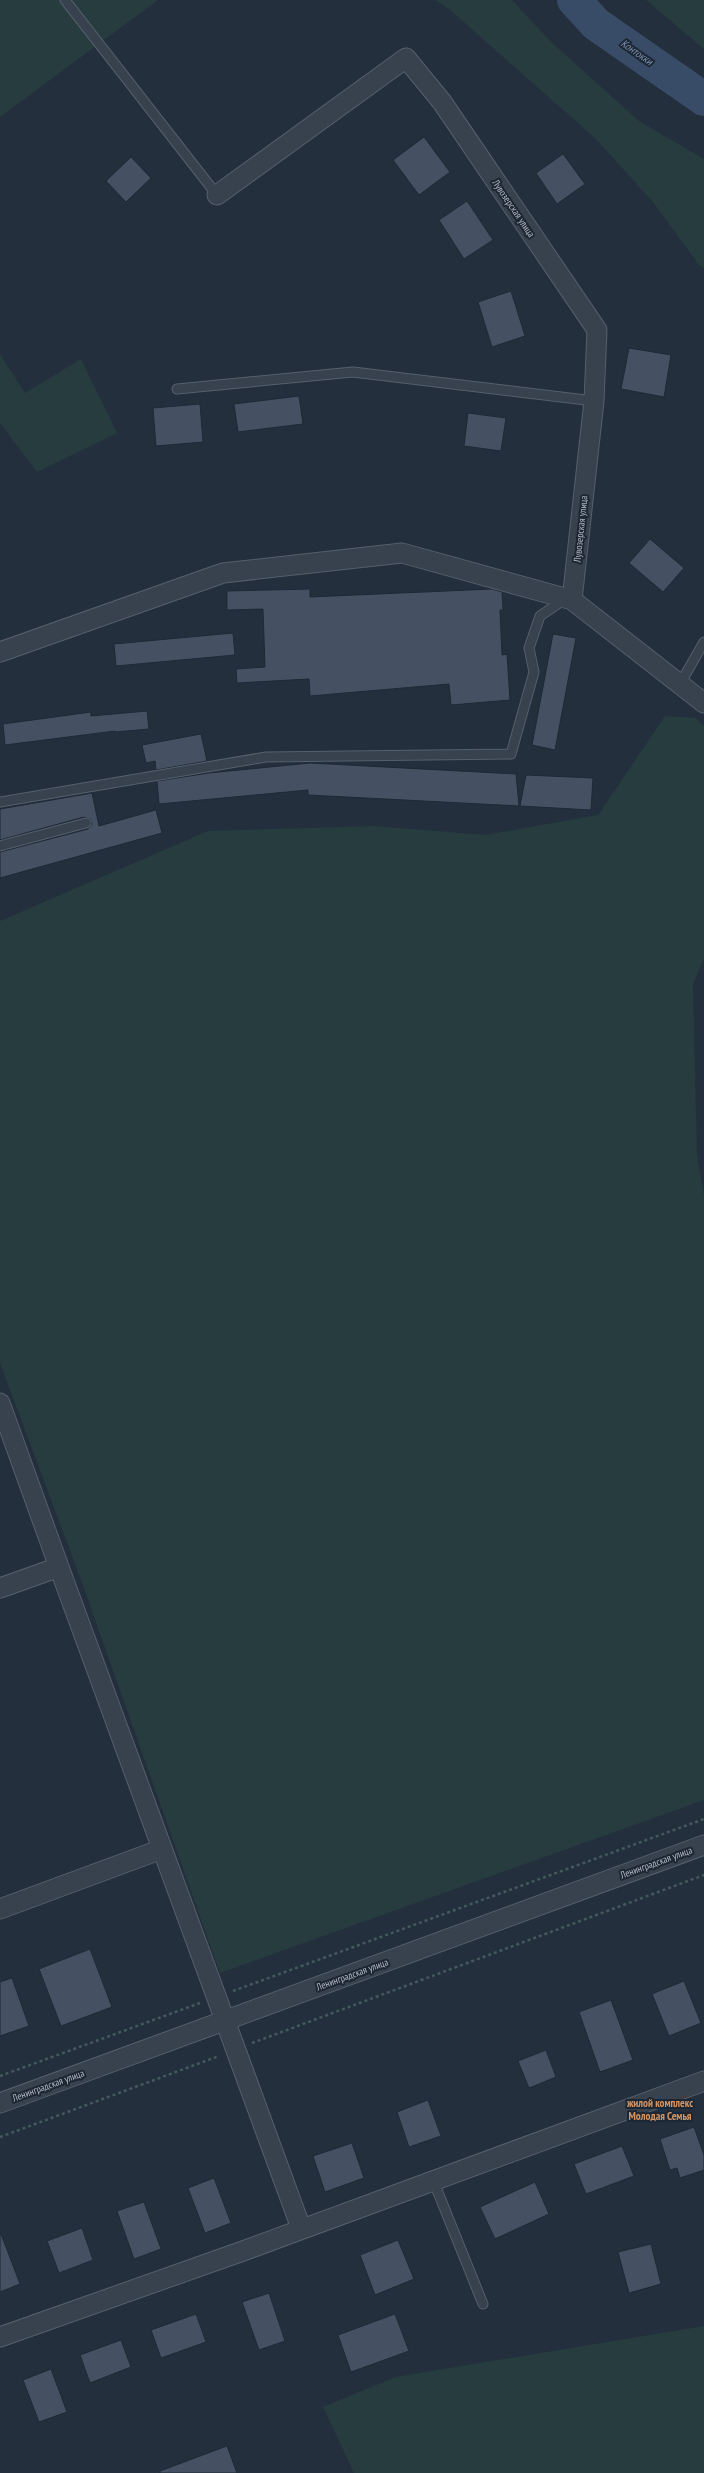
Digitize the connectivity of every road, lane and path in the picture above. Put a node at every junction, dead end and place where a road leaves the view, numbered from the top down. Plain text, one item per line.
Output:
1 (65, 0) edge
2 (217, 195) joint
3 (177, 389) dead end
4 (594, 401) junction
5 (569, 599) junction
6 (704, 642) edge
7 (0, 652) edge
8 (680, 684) junction
9 (704, 703) edge
10 (0, 802) edge
11 (86, 823) dead end
12 (0, 846) edge
13 (0, 1403) edge
14 (59, 1567) junction
15 (0, 1588) edge
16 (704, 1819) edge
17 (704, 1845) edge
18 (162, 1849) junction
19 (704, 1876) edge
20 (0, 1909) edge
21 (216, 1997) junction
22 (225, 2020) junction
23 (236, 2049) junction
24 (0, 2076) edge
25 (704, 2081) edge
26 (0, 2103) edge
27 (0, 2137) edge
28 (433, 2180) junction
29 (301, 2228) junction
30 (483, 2304) dead end
31 (0, 2337) edge

1 - 2 lane
2 - 4 street, Лувозерская улица
3 - 4 lane
4 - 5 street, Лувозерская улица
5 - 7 street
5 - 8 street
5 - 10 lane
6 - 8 lane
8 - 9 street
11 - 12 lane
13 - 14 street
14 - 15 street
14 - 18 street
16 - 21 path
17 - 22 street, Ленинградская улица
18 - 20 street
18 - 21 street
19 - 23 path
21 - 22 street
21 - 24 path
22 - 23 street
22 - 26 street, Ленинградская улица
23 - 27 path
23 - 29 street
25 - 28 street
28 - 29 street
28 - 30 lane
29 - 31 street

